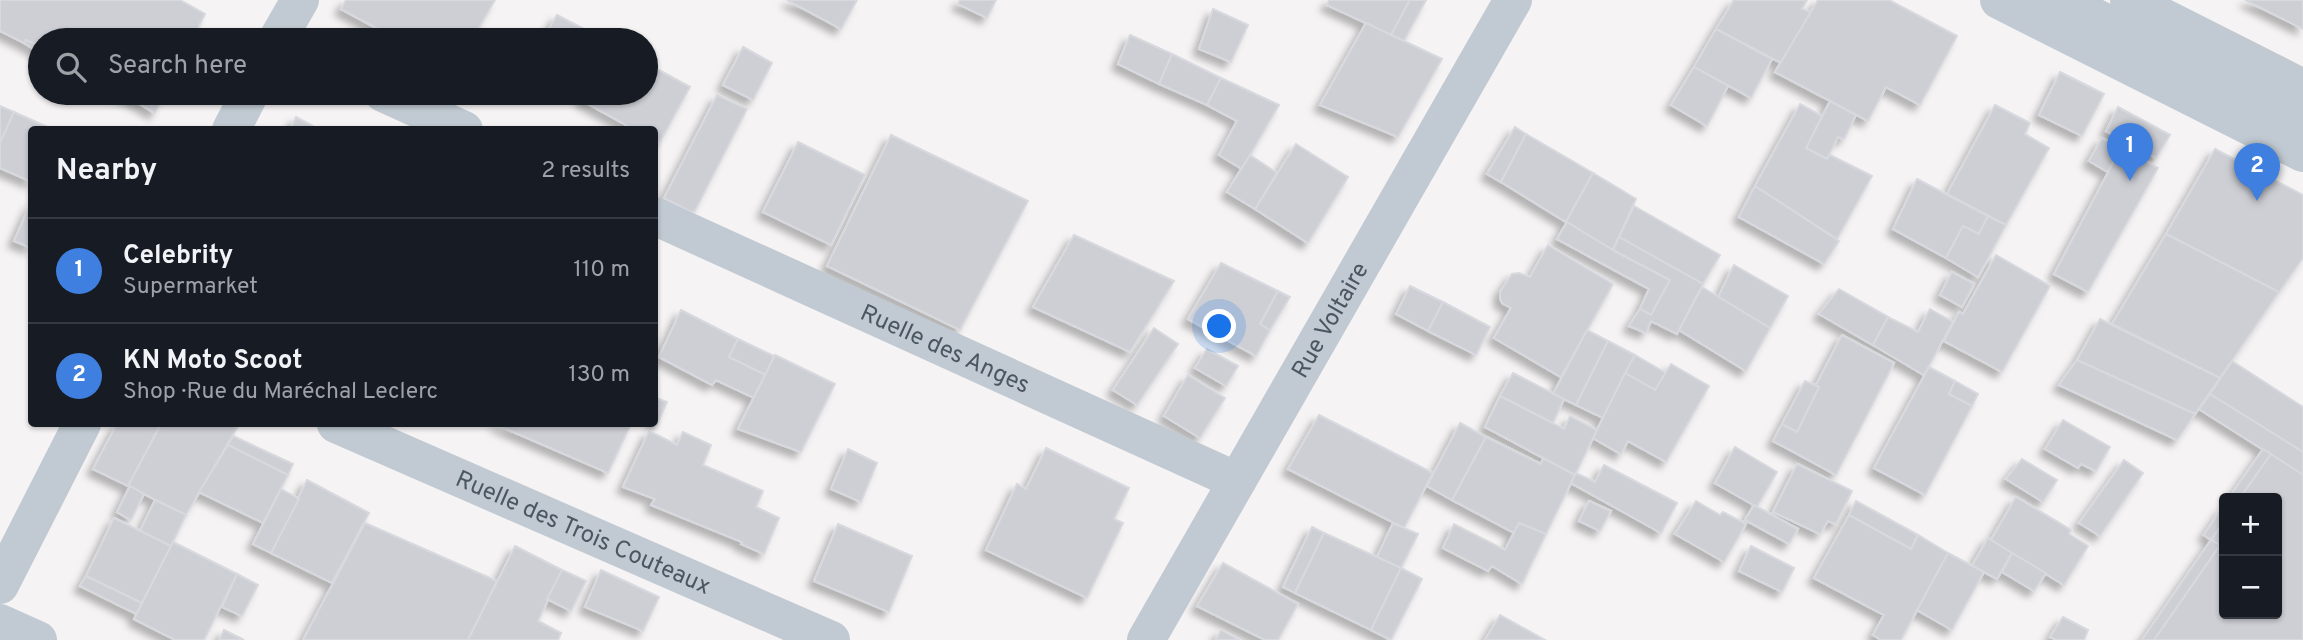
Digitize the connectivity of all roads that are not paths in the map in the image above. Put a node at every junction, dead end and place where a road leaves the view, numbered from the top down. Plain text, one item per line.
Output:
1 (300, 0) edge
2 (1513, 0) edge
3 (1999, 0) edge
4 (2061, 0) edge
5 (2129, 0) edge
6 (283, 28) edge
7 (2303, 88) edge
8 (244, 105) edge
9 (409, 105) edge
10 (2303, 123) edge
11 (233, 126) edge
12 (455, 126) edge
13 (2303, 153) edge
14 (658, 218) edge
15 (80, 427) edge
16 (343, 427) edge
17 (1237, 481) junction
18 (0, 585) edge
19 (0, 623) edge
20 (38, 640) edge
21 (831, 640) edge
22 (1146, 640) edge

1 - 6 street
2 - 17 street, Rue Voltaire
3 - 13 street
4 - 10 street
5 - 7 street
8 - 11 street
9 - 12 street
14 - 17 street, Ruelle des Anges
15 - 18 street
16 - 21 street, Ruelle des Trois Couteaux
17 - 22 street, Rue Voltaire
19 - 20 street

